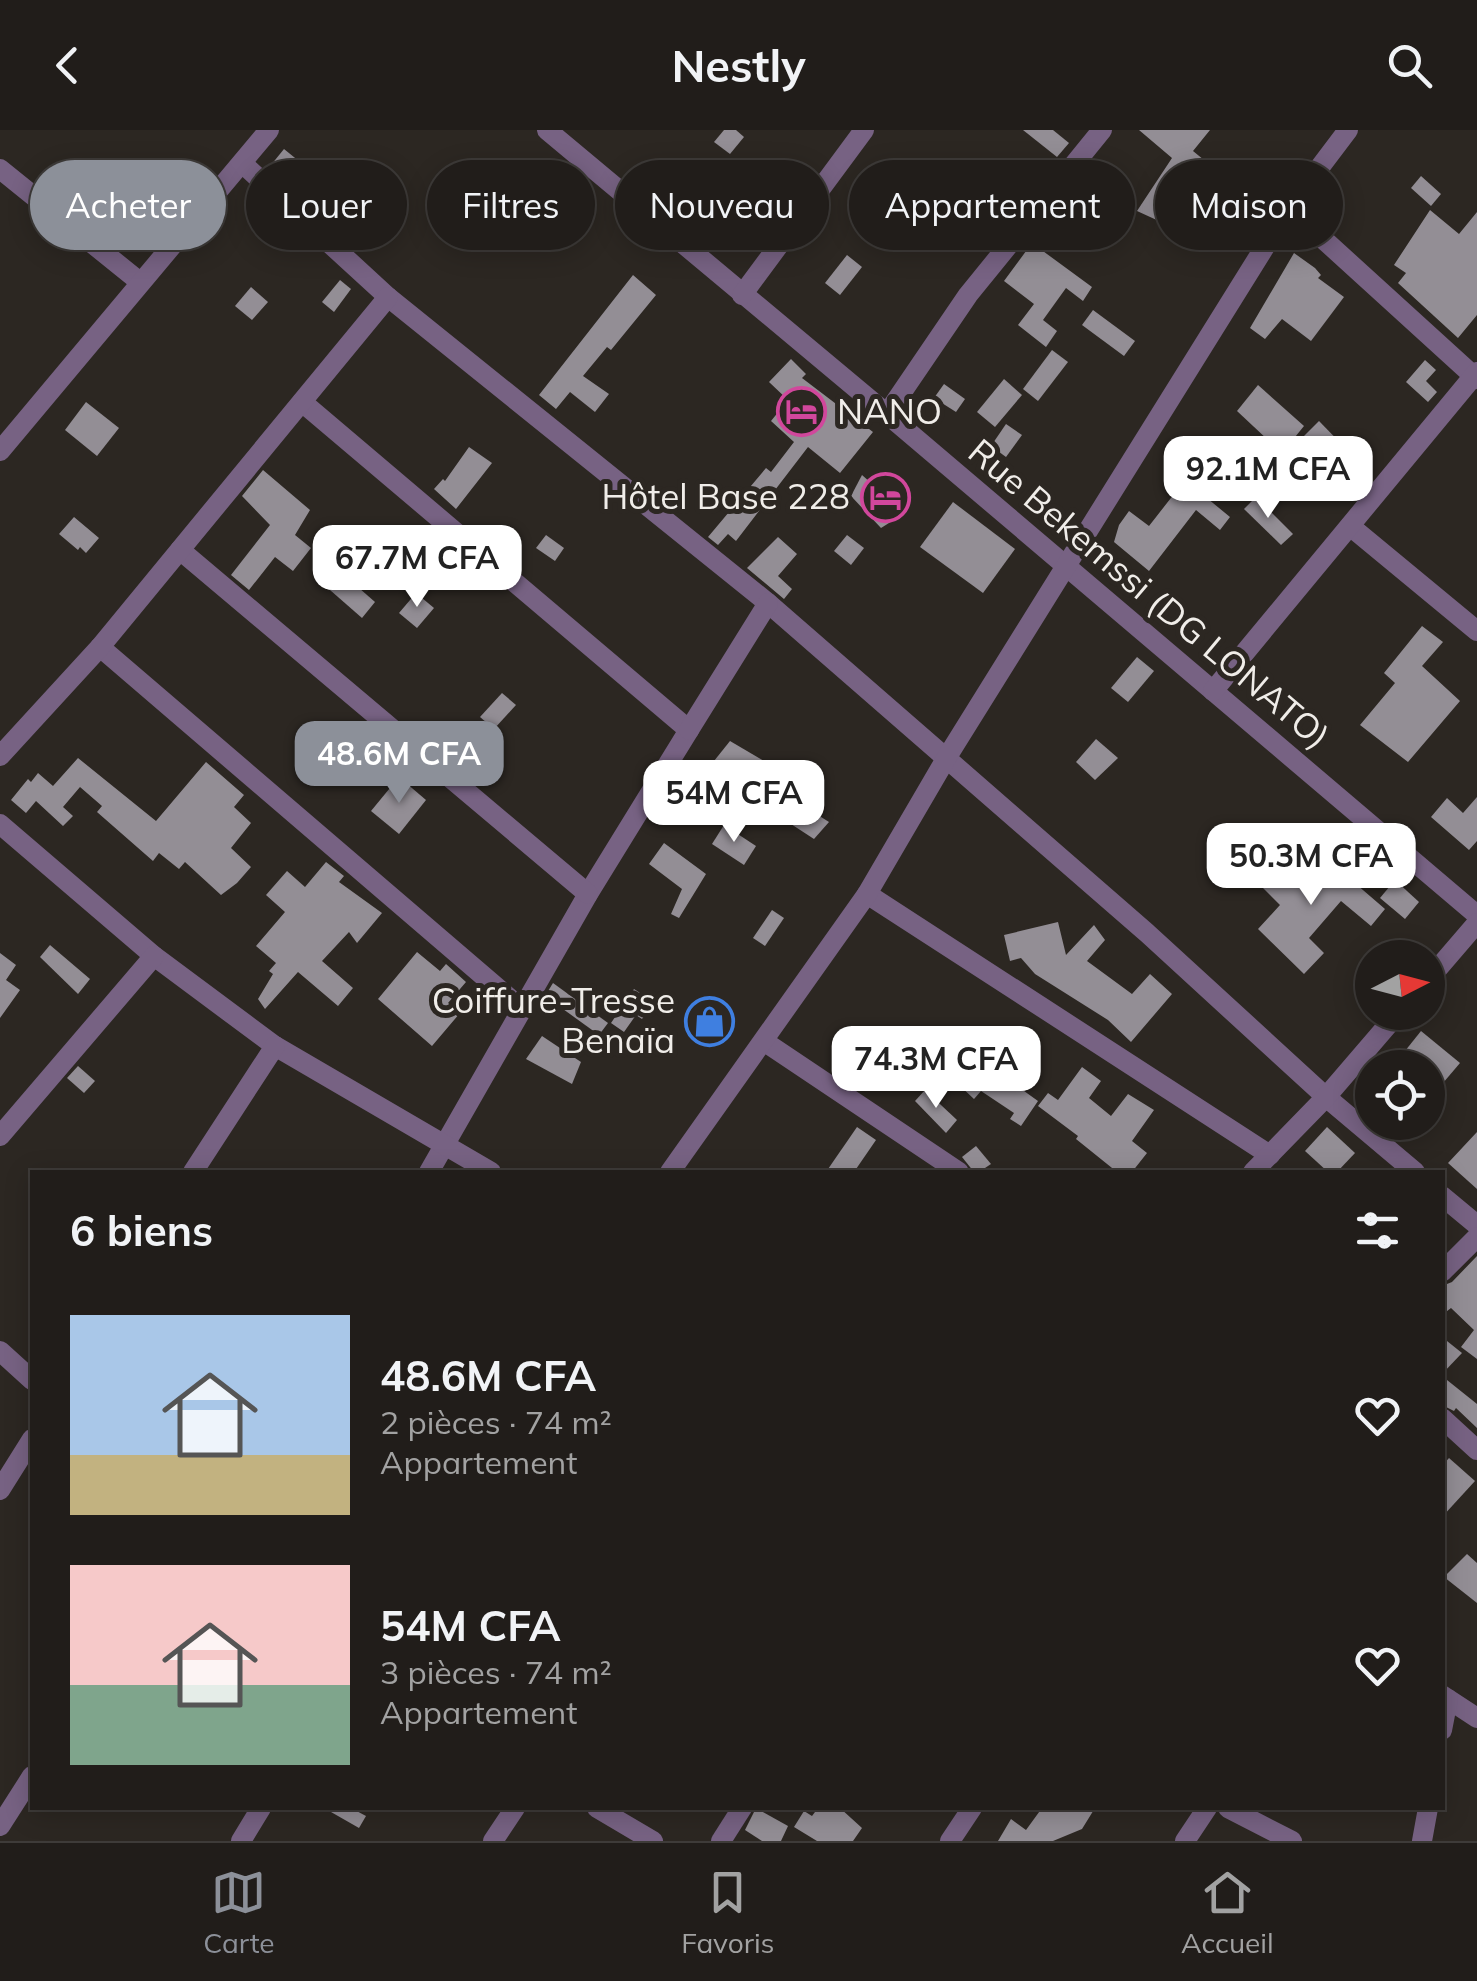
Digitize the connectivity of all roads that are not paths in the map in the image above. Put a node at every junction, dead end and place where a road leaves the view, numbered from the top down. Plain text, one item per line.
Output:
1 (269, 130) edge
2 (547, 130) edge
3 (864, 130) edge
4 (1102, 130) edge
5 (1348, 130) edge
6 (1325, 160) edge
7 (242, 162) junction
8 (0, 169) edge
9 (1263, 250) edge
10 (1336, 250) edge
11 (140, 282) junction
12 (742, 295) junction
13 (388, 297) junction
14 (1476, 376) edge
15 (302, 402) junction
16 (886, 414) junction
17 (0, 451) edge
18 (1350, 526) junction
19 (180, 550) junction
20 (1067, 566) junction
21 (768, 603) junction
22 (1477, 631) edge
23 (100, 647) junction
24 (1213, 691) junction
25 (689, 730) junction
26 (0, 756) edge
27 (947, 758) junction
28 (0, 824) edge
29 (588, 894) junction
30 (867, 894) junction
31 (1477, 916) edge
32 (1477, 923) edge
33 (154, 956) junction
34 (1445, 960) edge
35 (522, 1008) junction
36 (1384, 1030) edge
37 (765, 1042) junction
38 (274, 1046) junction
39 (1326, 1097) junction
40 (0, 1136) edge
41 (446, 1148) junction
42 (1270, 1154) junction
43 (194, 1170) edge
44 (431, 1170) edge
45 (486, 1170) edge
46 (671, 1170) edge
47 (957, 1170) edge
48 (1255, 1170) edge
49 (1413, 1170) edge
50 (1445, 1199) edge
51 (1477, 1226) edge
52 (1477, 1237) edge
53 (1445, 1269) edge
54 (0, 1350) edge
55 (30, 1378) edge
56 (1445, 1421) edge
57 (30, 1442) edge
58 (1477, 1450) edge
59 (0, 1490) edge
60 (1446, 1697) edge
61 (1477, 1718) edge
62 (30, 1779) edge
63 (261, 1810) edge
64 (514, 1810) edge
65 (600, 1810) edge
66 (741, 1810) edge
67 (971, 1810) edge
68 (1206, 1810) edge
69 (1232, 1810) edge
70 (1428, 1810) edge
71 (0, 1826) edge
72 (240, 1841) edge
73 (493, 1841) edge
74 (653, 1841) edge
75 (722, 1841) edge
76 (950, 1841) edge
77 (1185, 1841) edge
78 (1292, 1841) edge
79 (1422, 1841) edge

1 - 7 street
2 - 12 street, Rue Bekemssi (DG LONATO)
3 - 12 street
4 - 16 street
5 - 6 street
7 - 11 street
7 - 13 street
8 - 11 street
9 - 20 street
10 - 14 street
11 - 17 street
12 - 16 street, Rue Bekemssi (DG LONATO)
13 - 15 street
13 - 21 street
14 - 18 street
15 - 19 street
15 - 25 street
16 - 20 street, Rue Bekemssi (DG LONATO)
18 - 22 street
18 - 24 street
19 - 23 street
19 - 29 street
20 - 24 street, Rue Bekemssi (DG LONATO)
20 - 27 street
21 - 25 street
21 - 27 street
23 - 26 street
23 - 35 street
24 - 31 street, Rue Bekemssi (DG LONATO)
25 - 29 street
27 - 30 street
27 - 39 street
28 - 33 street
29 - 35 street
30 - 37 street
30 - 42 street
32 - 34 street
33 - 38 street
33 - 40 street
35 - 41 street
36 - 39 street
37 - 46 street
37 - 47 street
38 - 41 street
38 - 43 street
39 - 42 street
39 - 49 street
41 - 44 street
41 - 45 street
42 - 48 street
50 - 51 street
52 - 53 street
54 - 55 street
56 - 58 street
57 - 59 street
60 - 61 street
62 - 71 street
63 - 72 street
64 - 73 street
65 - 74 street
66 - 75 street
67 - 76 street
68 - 77 street
69 - 78 street
70 - 79 street

